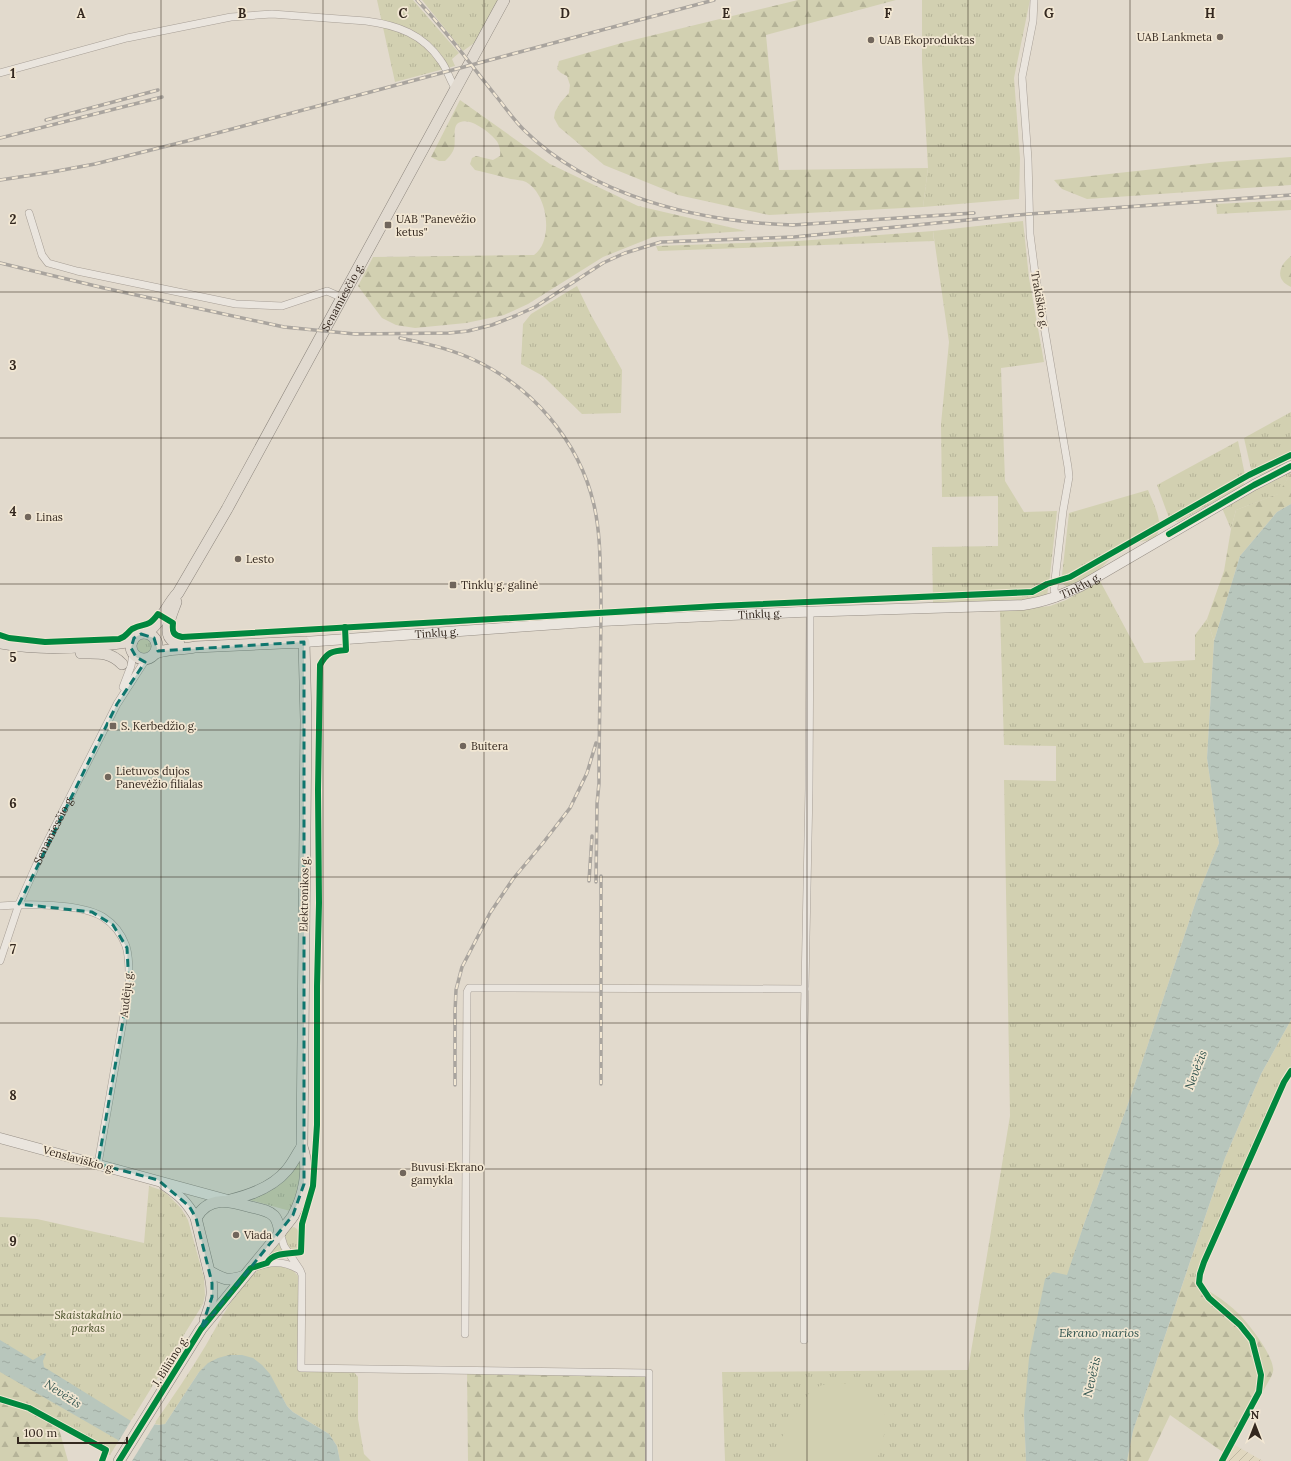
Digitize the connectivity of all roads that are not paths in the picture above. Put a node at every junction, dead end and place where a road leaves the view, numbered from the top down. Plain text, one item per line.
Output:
1 (504, 0) edge
2 (1034, 0) edge
3 (0, 73) edge
4 (457, 88) junction
5 (29, 213) dead end
6 (343, 298) junction
7 (1291, 466) edge
8 (177, 597) junction
9 (1056, 598) junction
10 (810, 611) junction
11 (145, 633) junction
12 (0, 642) edge
13 (304, 642) junction
14 (179, 644) junction
15 (156, 645) junction
16 (195, 647) junction
17 (59, 648) junction
18 (132, 649) junction
19 (146, 660) junction
20 (122, 664) joint
21 (119, 696) junction
22 (117, 704) junction
23 (18, 904) junction
24 (0, 906) edge
25 (0, 961) edge
26 (804, 989) junction
27 (0, 1138) edge
28 (302, 1147) junction
29 (98, 1164) junction
30 (158, 1180) junction
31 (228, 1200) junction
32 (196, 1218) junction
33 (280, 1233) junction
34 (300, 1270) junction
35 (209, 1271) junction
36 (248, 1272) junction
37 (201, 1330) junction
38 (465, 1334) dead end
39 (804, 1340) dead end
40 (119, 1461) edge
41 (649, 1461) edge

1 - 4 main road, Senamiesčio g.
2 - 9 street, Trakiškio g.
3 - 4 street
4 - 6 main road, Senamiesčio g.
5 - 6 street
6 - 8 main road, Senamiesčio g.
7 - 9 main road, Tinklų g.
8 - 11 main road, Senamiesčio g.
8 - 14 main road, Senamiesčio g.
8 - 15 main road, Senamiesčio g.
9 - 10 main road, Tinklų g.
10 - 13 main road, Tinklų g.
10 - 26 street
11 - 15 main road
11 - 18 main road, Senamiesčio g.
12 - 17 main road
13 - 16 main road, Tinklų g.
13 - 28 main road, Elektronikos g.
14 - 15 main road, Tinklų g.
14 - 16 main road, Tinklų g.
15 - 16 main road, Tinklų g.
15 - 19 main road, Senamiesčio g.
17 - 18 main road
17 - 20 main road
18 - 19 main road
18 - 21 street, Senamiesčio g.
19 - 22 street, Senamiesčio g.
20 - 21 street, Senamiesčio g.
21 - 22 street, Senamiesčio g.
22 - 23 street, Senamiesčio g.
23 - 24 street, Audėjų g.
23 - 25 street, Senamiesčio g.
23 - 29 street, Audėjų g.
26 - 38 street
26 - 39 street
27 - 29 main road, Venslaviškio g.
28 - 31 main road
28 - 33 main road, Elektronikos g.
29 - 30 main road, Venslaviškio g.
30 - 31 main road, Venslaviškio g.
30 - 32 main road, Venslaviškio g.
31 - 32 main road
31 - 33 main road
32 - 35 main road
33 - 34 street
33 - 36 main road
34 - 36 street
34 - 41 street
35 - 36 main road
35 - 37 main road, J. Biliūno g.
36 - 37 main road, J. Biliūno g.
37 - 40 main road, J. Biliūno g.

